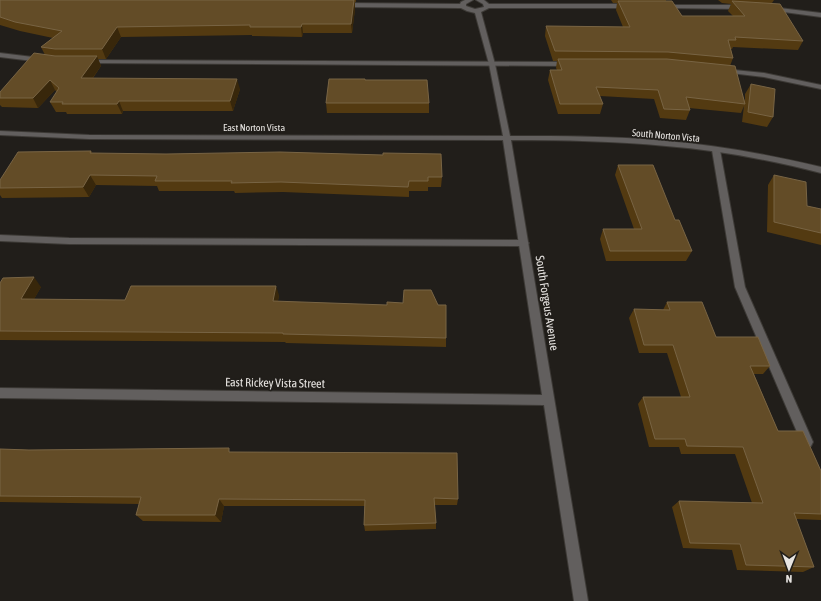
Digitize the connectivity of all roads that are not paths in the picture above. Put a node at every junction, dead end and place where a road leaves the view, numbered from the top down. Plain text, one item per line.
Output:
1 (470, 0) edge
2 (479, 0) edge
3 (339, 5) edge
4 (462, 6) junction
5 (487, 6) junction
6 (639, 6) edge
7 (654, 6) edge
8 (750, 7) edge
9 (765, 8) edge
10 (478, 11) junction
11 (821, 15) edge
12 (0, 55) edge
13 (46, 61) edge
14 (76, 62) edge
15 (492, 64) junction
16 (578, 64) edge
17 (718, 71) edge
18 (821, 87) edge
19 (0, 133) edge
20 (507, 138) junction
21 (716, 150) junction
22 (821, 170) edge
23 (0, 238) edge
24 (524, 243) junction
25 (0, 393) edge
26 (549, 400) junction
27 (812, 452) edge
28 (581, 601) edge

1 - 4 street
2 - 5 street
3 - 4 street
4 - 10 street
5 - 6 street
5 - 10 street
7 - 8 street
9 - 11 street
10 - 15 street, South Forgeus Avenue
12 - 13 street
14 - 15 street
15 - 16 street
15 - 20 street, South Forgeus Avenue
17 - 18 street
19 - 20 street, East Norton Vista
20 - 21 street, South Norton Vista
20 - 24 street, South Forgeus Avenue
21 - 22 street, South Norton Vista
21 - 27 street
23 - 24 street
24 - 26 street, South Forgeus Avenue
25 - 26 street, East Rickey Vista Street
26 - 28 street, South Forgeus Avenue

